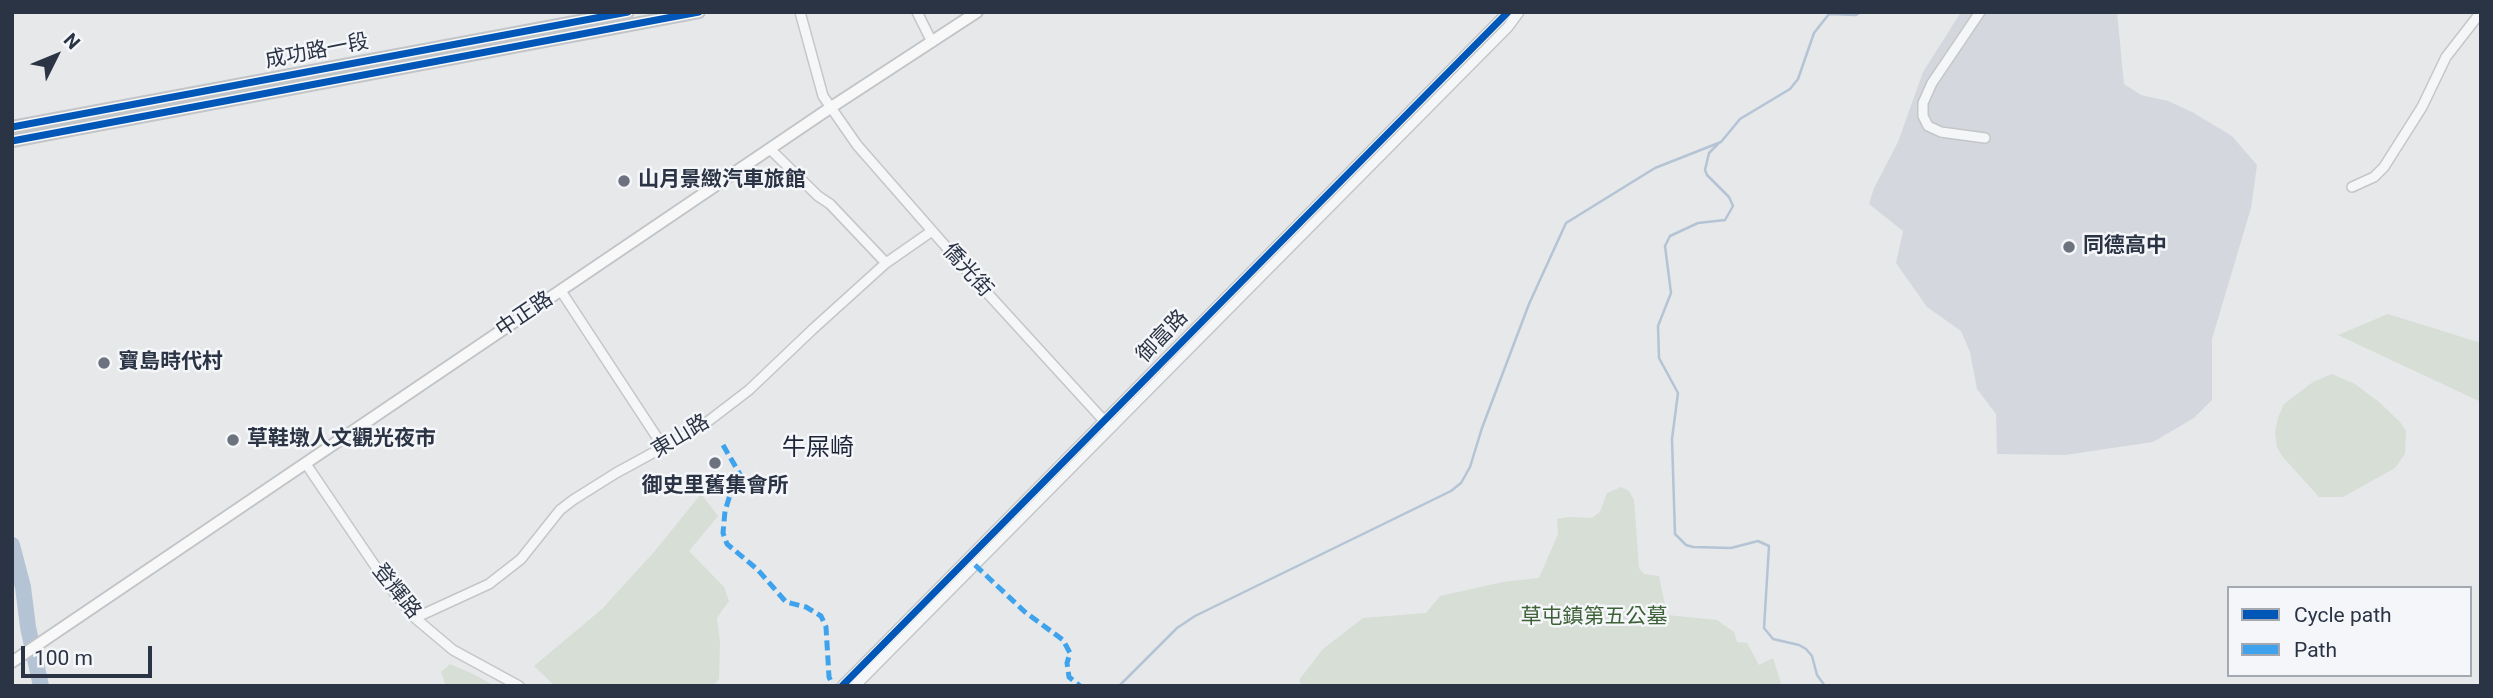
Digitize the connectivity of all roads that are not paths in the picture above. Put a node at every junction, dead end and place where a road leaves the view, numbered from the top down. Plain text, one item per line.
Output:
1 (628, 12) edge
2 (699, 12) edge
3 (800, 12) edge
4 (917, 12) edge
5 (976, 12) edge
6 (1508, 12) edge
7 (1518, 12) edge
8 (1980, 12) edge
9 (2481, 12) edge
10 (932, 42) junction
11 (830, 108) junction
12 (12, 127) edge
13 (1985, 138) dead end
14 (12, 141) edge
15 (770, 149) junction
16 (2352, 187) dead end
17 (932, 231) junction
18 (886, 263) junction
19 (561, 291) junction
20 (1108, 424) junction
21 (664, 448) junction
22 (306, 464) junction
23 (415, 618) junction
24 (15, 661) edge
25 (519, 686) edge
26 (842, 686) edge
27 (855, 686) edge

1 - 12 main road, 成功路一段
2 - 14 main road, 成功路一段
3 - 11 street, 僑光街
4 - 10 street
5 - 10 main road, 中正路
6 - 20 street, 御富路
7 - 20 street, 御富路
8 - 13 street
9 - 16 street
10 - 11 main road, 中正路
11 - 15 main road, 中正路
11 - 17 street, 僑光街
15 - 18 street
15 - 19 main road, 中正路
17 - 18 street, 東山路
17 - 20 street, 僑光街
18 - 21 street, 東山路
19 - 21 street
19 - 22 main road, 中正路
20 - 26 street, 御富路
20 - 27 street, 御富路
21 - 23 street, 東山路
22 - 23 street, 登輝路
22 - 24 main road, 中正路
23 - 25 street, 登輝路

